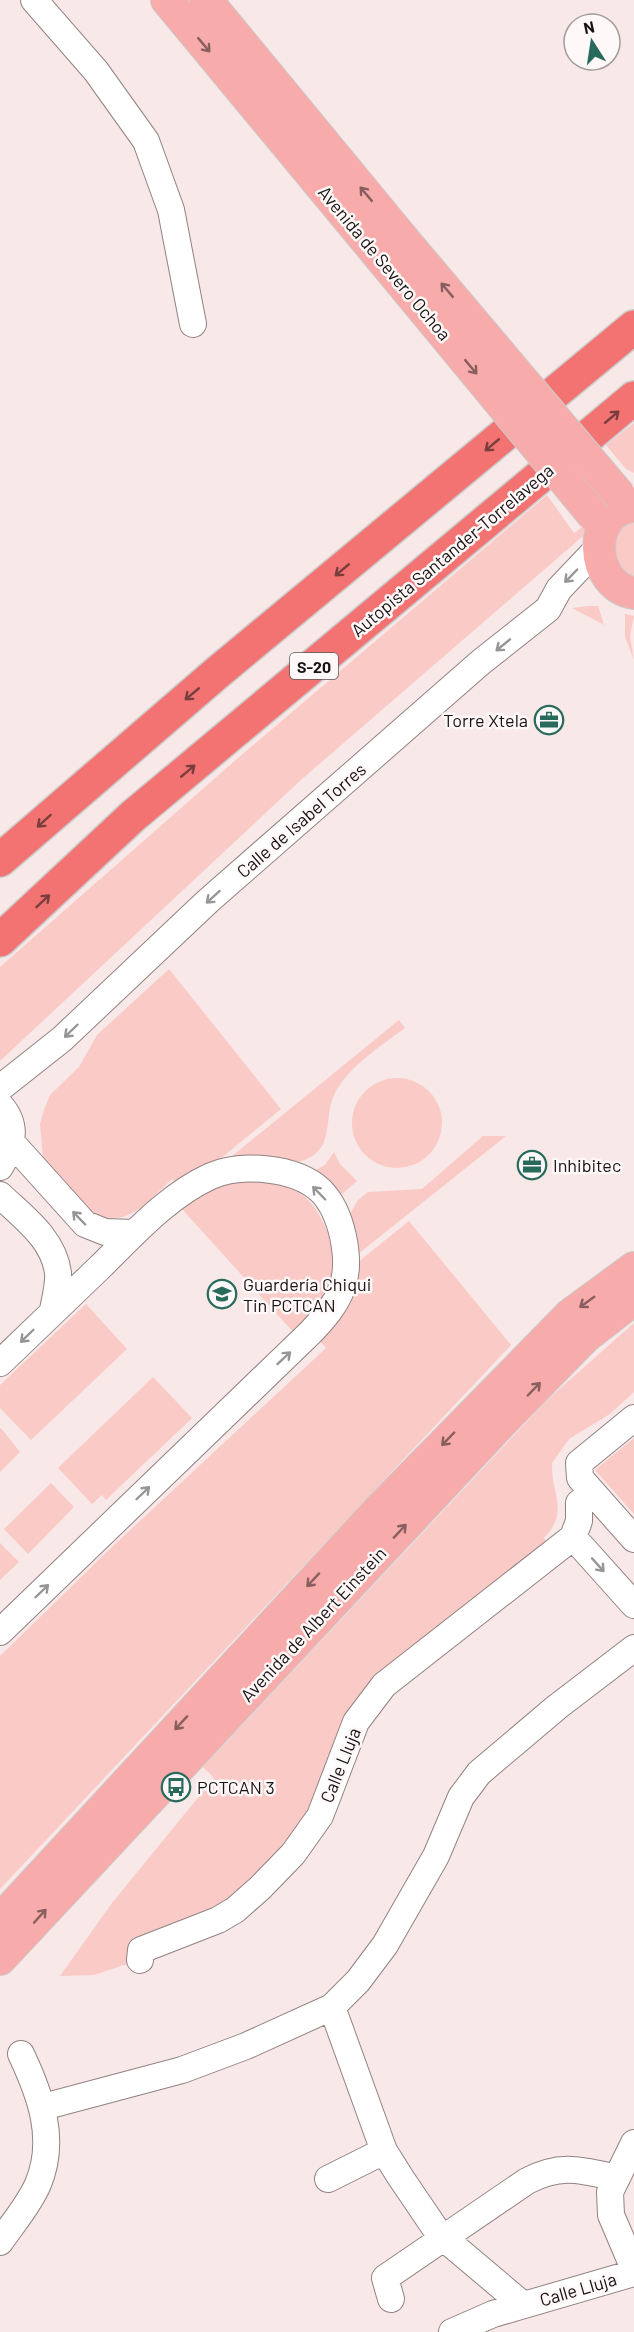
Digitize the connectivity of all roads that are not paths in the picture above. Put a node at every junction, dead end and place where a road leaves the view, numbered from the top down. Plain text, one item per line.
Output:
1 (34, 0) edge
2 (167, 0) edge
3 (206, 0) edge
4 (392, 248) junction
5 (193, 324) dead end
6 (634, 327) edge
7 (634, 398) edge
8 (628, 503) edge
9 (599, 530) junction
10 (634, 593) edge
11 (0, 860) edge
12 (0, 940) edge
13 (0, 1088) edge
14 (0, 1105) edge
15 (13, 1144) junction
16 (0, 1167) edge
17 (0, 1195) edge
18 (133, 1233) junction
19 (634, 1268) edge
20 (634, 1299) edge
21 (53, 1310) junction
22 (0, 1363) edge
23 (634, 1418) edge
24 (592, 1493) junction
25 (573, 1537) junction
26 (634, 1539) edge
27 (634, 1605) edge
28 (0, 1632) edge
29 (634, 1648) edge
30 (0, 1920) edge
31 (0, 1959) edge
32 (140, 1960) dead end
33 (332, 2007) junction
34 (21, 2054) dead end
35 (44, 2107) junction
36 (634, 2143) edge
37 (384, 2151) junction
38 (617, 2178) junction
39 (328, 2179) dead end
40 (446, 2239) junction
41 (0, 2242) edge
42 (634, 2271) edge
43 (392, 2298) dead end
44 (522, 2304) junction
45 (452, 2332) edge

1 - 5 street
2 -> 4 main road, Avenida de Severo Ochoa
4 -> 3 main road, Avenida de Severo Ochoa
8 -> 4 main road, Avenida de Severo Ochoa, bridge
4 -> 9 main road, Avenida de Severo Ochoa, bridge
6 -> 11 highway
12 -> 7 highway, Autopista Santander-Torrelavega / S-20
8 - 9 main road
9 - 10 main road, Avenida de Severo Ochoa
9 -> 13 street, Calle de Isabel Torres
14 - 15 street
15 - 16 street
18 -> 15 street
17 - 21 street
18 - 21 street
28 -> 18 street
19 -> 30 main road, Avenida de Albert Einstein
31 -> 20 main road, Avenida de Albert Einstein
21 -> 22 street
23 - 24 street
24 - 25 street
24 - 26 street
25 -> 27 street
25 - 32 street, Calle Lluja
29 - 33 street
33 - 35 street
33 - 37 street, Calle Lluja
34 - 35 street
35 - 41 street
36 - 38 street, Calle Lluja
37 - 39 street
37 - 40 street, Calle Lluja
38 - 40 street
38 - 42 street, Calle Lluja
40 - 43 street
40 - 44 street, Calle Lluja
42 - 44 street, Calle Lluja
44 - 45 street, Calle Lluja

